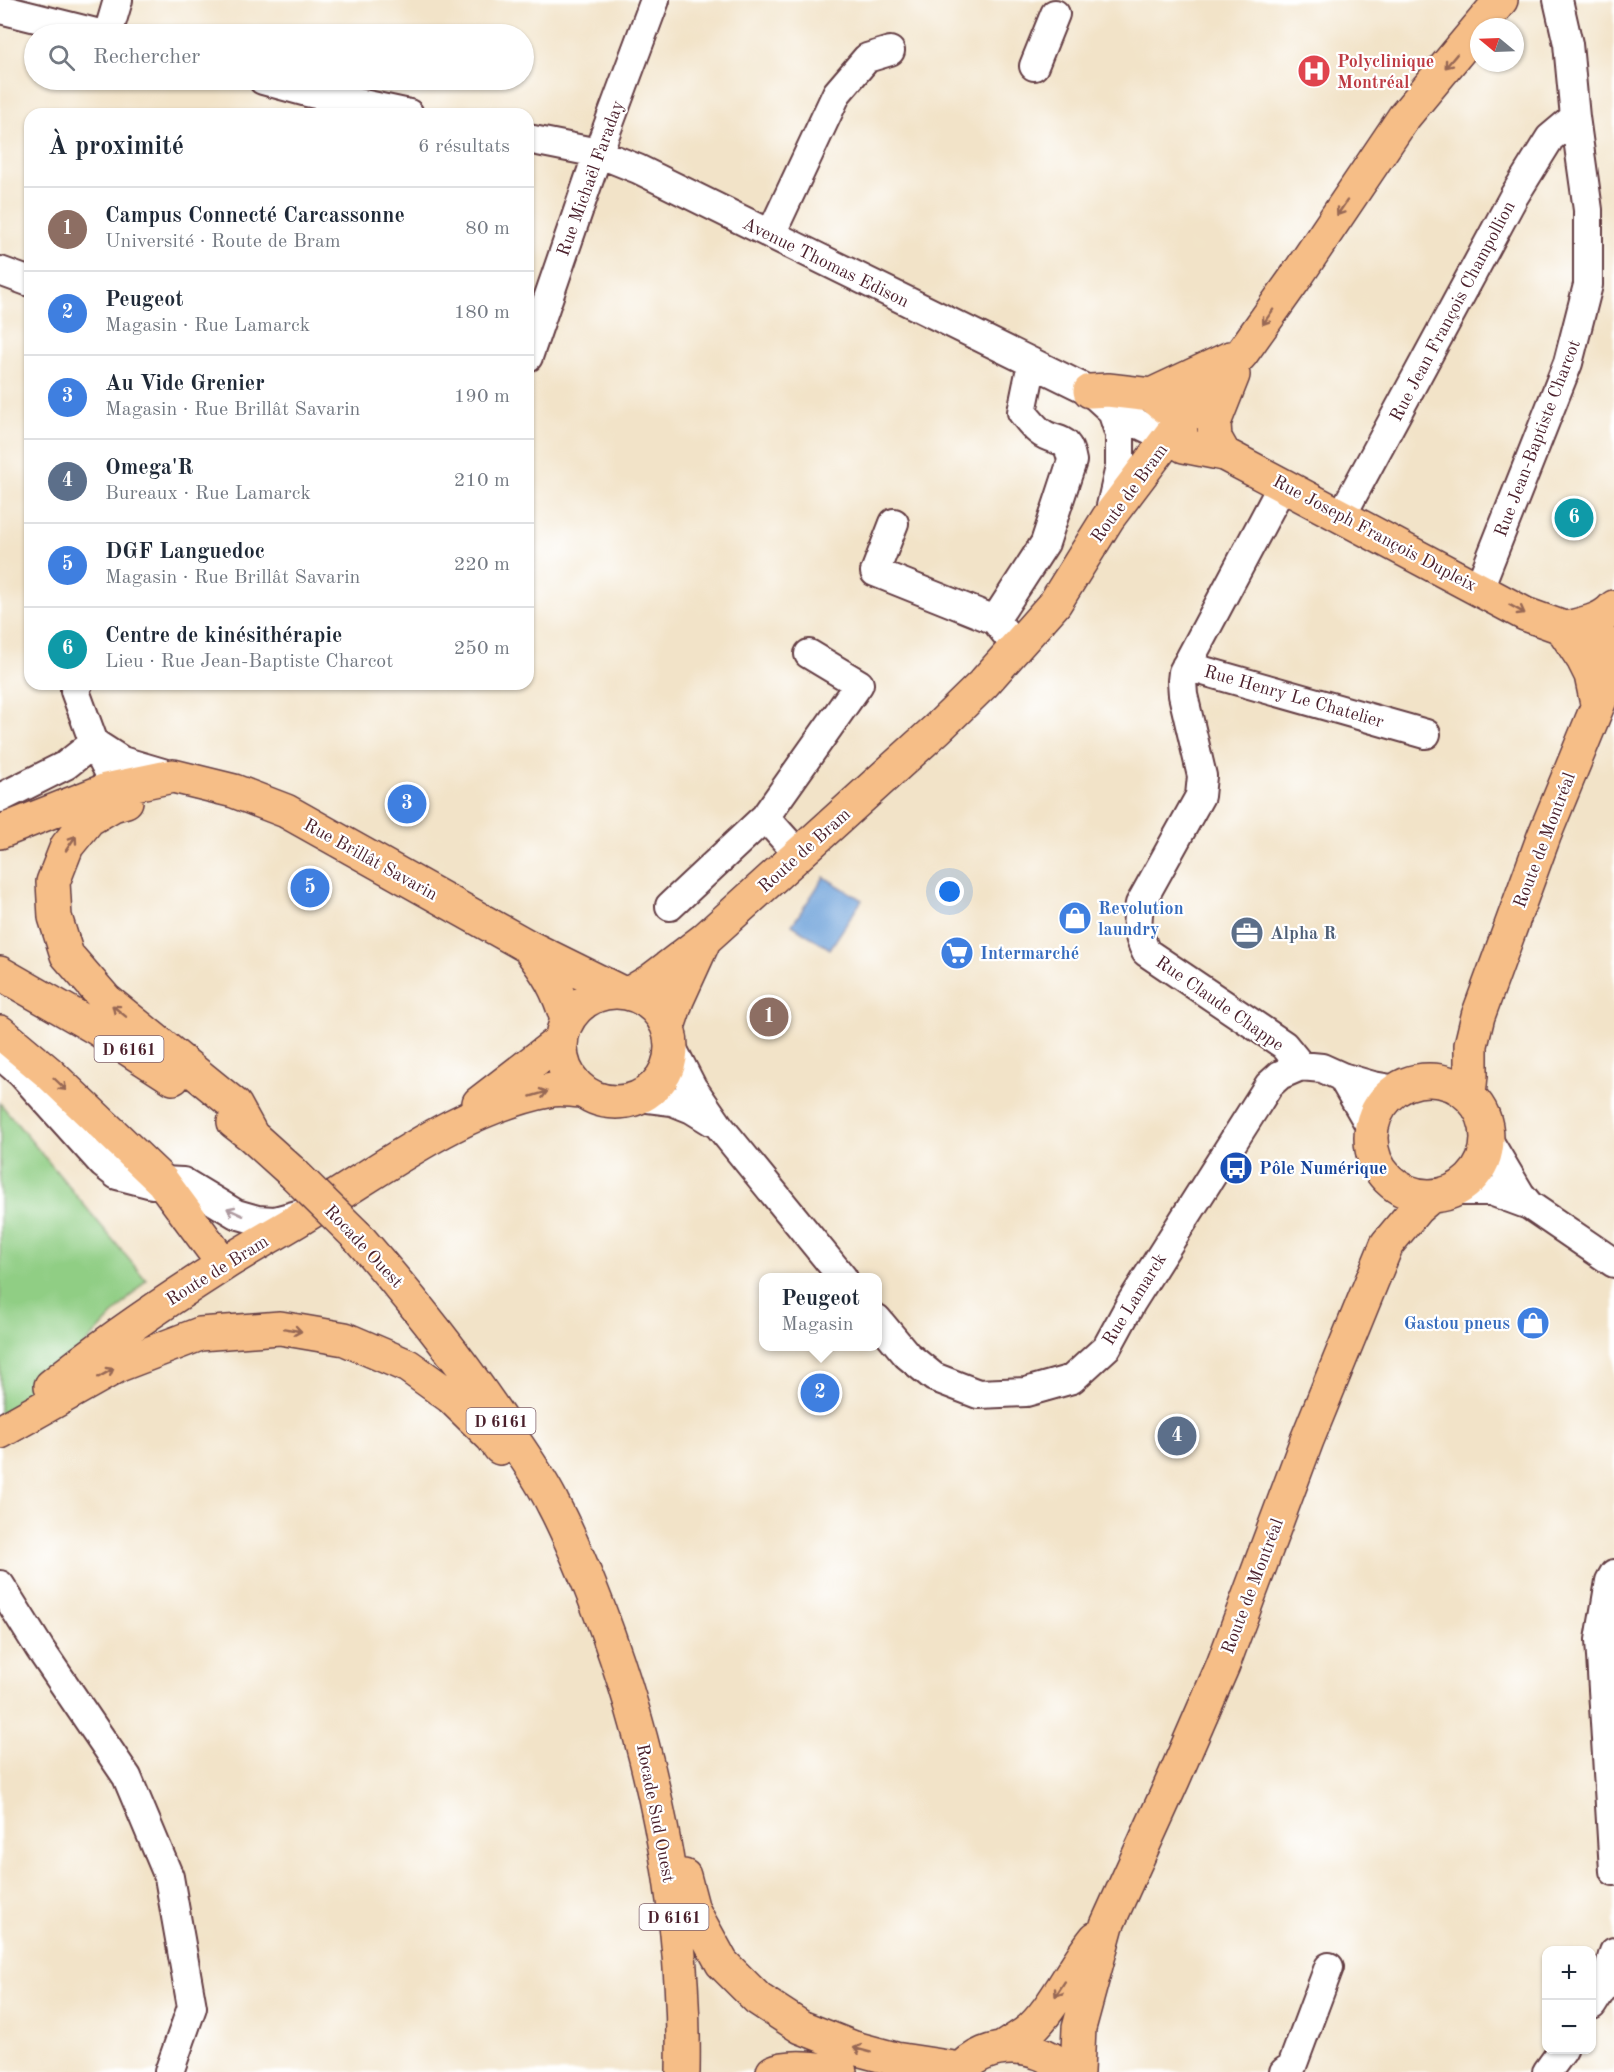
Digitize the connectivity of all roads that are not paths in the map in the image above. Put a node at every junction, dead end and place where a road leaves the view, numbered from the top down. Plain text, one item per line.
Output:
1 (118, 0) edge
2 (655, 0) edge
3 (1501, 0) edge
4 (1558, 0) edge
5 (0, 9) edge
6 (1055, 14) dead end
7 (60, 24) edge
8 (111, 24) edge
9 (890, 51) dead end
10 (1034, 66) dead end
11 (280, 90) edge
12 (303, 103) edge
13 (351, 108) edge
14 (1575, 117) junction
15 (534, 140) edge
16 (598, 153) junction
17 (771, 234) junction
18 (0, 271) edge
19 (24, 280) edge
20 (534, 340) edge
21 (1242, 352) junction
22 (1032, 363) junction
23 (1151, 395) junction
24 (1101, 401) junction
25 (1177, 436) junction
26 (1224, 454) junction
27 (1283, 484) junction
28 (1342, 515) junction
29 (1108, 518) junction
30 (894, 523) dead end
31 (1479, 588) junction
32 (1055, 603) junction
33 (1614, 608) edge
34 (995, 620) junction
35 (1563, 629) junction
36 (1016, 646) junction
37 (1614, 646) edge
38 (809, 654) dead end
39 (1186, 666) junction
40 (1607, 685) edge
41 (75, 690) edge
42 (1426, 734) dead end
43 (94, 743) junction
44 (173, 776) junction
45 (209, 784) junction
46 (106, 790) junction
47 (0, 798) edge
48 (765, 817) junction
49 (0, 832) edge
50 (798, 855) junction
51 (670, 906) dead end
52 (705, 939) junction
53 (527, 946) junction
54 (0, 973) edge
55 (624, 992) junction
56 (1478, 1016) junction
57 (564, 1030) junction
58 (0, 1032) edge
59 (670, 1037) junction
60 (0, 1055) edge
61 (1301, 1066) junction
62 (1342, 1077) junction
63 (1411, 1085) junction
64 (583, 1091) junction
65 (1469, 1095) junction
66 (640, 1097) junction
67 (719, 1126) junction
68 (445, 1129) junction
69 (1372, 1129) junction
70 (252, 1136) junction
71 (1488, 1140) junction
72 (1386, 1177) junction
73 (162, 1181) junction
74 (1442, 1193) junction
75 (1529, 1205) junction
76 (312, 1212) junction
77 (1387, 1244) junction
78 (1614, 1263) edge
79 (221, 1266) junction
80 (839, 1273) edge
81 (882, 1325) edge
82 (0, 1426) edge
83 (0, 1432) edge
84 (582, 1569) junction
85 (1614, 1574) edge
86 (0, 1585) edge
87 (607, 1630) joint
88 (637, 1720) junction
89 (1614, 1871) edge
90 (1107, 1925) junction
91 (1614, 1952) edge
92 (1329, 1967) dead end
93 (1595, 2000) edge
94 (1003, 2048) junction
95 (1560, 2054) edge
96 (960, 2070) edge
97 (169, 2072) edge
98 (683, 2072) edge
99 (773, 2072) edge
100 (840, 2072) edge
101 (1068, 2072) edge
102 (1077, 2072) edge
103 (1284, 2072) edge
104 (1547, 2072) edge

1 - 8 street
2 - 16 street, Rue Michaël Faraday
3 -> 21 main road, Route de Bram
4 - 14 street, Rue Jean-Baptiste Charcot
5 - 7 street
6 - 10 street
9 - 17 street
11 - 12 street
12 - 13 street
14 - 28 street, Rue Jean François Champollion
14 - 31 street, Rue Jean-Baptiste Charcot
15 - 16 street, Avenue Thomas Edison
16 - 17 street, Avenue Thomas Edison
16 - 20 street, Rue Michaël Faraday
17 - 22 street, Avenue Thomas Edison
18 - 19 street
21 - 23 main road
21 - 25 main road, Route de Bram
21 - 26 main road
22 - 24 street, Avenue Thomas Edison
22 - 34 street
23 - 24 main road
23 - 25 main road
24 - 25 street, Avenue Thomas Edison
24 - 29 street
25 - 26 main road, Rue Joseph François Dupleix
25 - 29 main road, Route de Bram
25 - 32 main road
26 - 27 main road, Rue Joseph François Dupleix
27 - 28 main road, Rue Joseph François Dupleix
27 - 39 street, Rue Henry Le Chatelier
28 - 31 main road, Rue Joseph François Dupleix
29 - 32 main road, Route de Bram
30 - 34 street
31 -> 35 main road, Rue Joseph François Dupleix
32 - 36 main road, Route de Bram
33 - 35 main road
34 - 36 street
35 - 37 main road, Rue Joseph François Dupleix
35 - 40 main road
36 - 50 main road, Route de Bram
38 - 48 street
39 - 42 street, Rue Henry Le Chatelier
39 - 61 street, Rue Claude Chappe
40 - 56 main road, Route de Montréal
41 - 43 street
43 - 44 street
43 - 46 street
43 - 47 street
44 - 45 main road, Rue Brillât Savarin
44 - 46 main road
45 - 53 main road, Rue Brillât Savarin
70 -> 45 main road
46 - 49 main road
48 - 50 street
48 - 51 street
50 - 52 main road, Route de Bram
52 - 55 main road, Route de Bram
52 - 59 main road, Route de Bram
53 - 55 main road, Rue Brillât Savarin
53 - 57 main road, Rue Brillât Savarin
54 - 70 main road, Rocade Ouest / D 6161
55 - 57 main road, Route de Bram
55 - 59 main road
56 - 63 main road, Route de Montréal
56 - 65 main road, Route de Montréal
57 - 64 main road
57 - 68 main road, Route de Bram
58 -> 73 main road
59 - 66 main road, Route de Bram
59 - 67 street
60 - 73 street
61 - 62 street, Rue Claude Chappe
61 - 81 street, Rue Lamarck
62 - 63 street, Rue Claude Chappe
62 - 69 street
63 - 65 main road
63 - 69 main road
64 - 66 main road, Route de Bram
68 -> 64 main road, Route de Bram
65 - 71 main road
66 - 67 street
67 - 80 street
68 - 76 main road, Route de Bram
69 - 72 main road
70 - 84 main road, Rocade Ouest / D 6161, bridge
71 - 74 main road
71 - 75 street
72 - 74 main road
72 - 77 main road, Route de Montréal
76 -> 73 street
73 - 79 main road
74 - 75 street
74 - 77 main road, Route de Montréal
75 - 78 street
76 - 79 main road, Route de Bram
77 - 90 main road, Route de Montréal
79 - 82 main road, Route de Bram
83 -> 88 main road
84 - 87 main road, Rocade Ouest / D 6161
96 -> 84 main road
85 - 89 street
86 - 97 street
87 - 88 main road, Rocade Sud Ouest / D 6161
88 - 98 main road, Rocade Sud Ouest / D 6161
90 -> 94 main road, Route de Montréal
90 - 102 main road, Route de Montréal
91 - 93 street
92 - 103 street
94 - 96 main road
94 - 101 main road
95 - 104 street
99 - 100 main road

